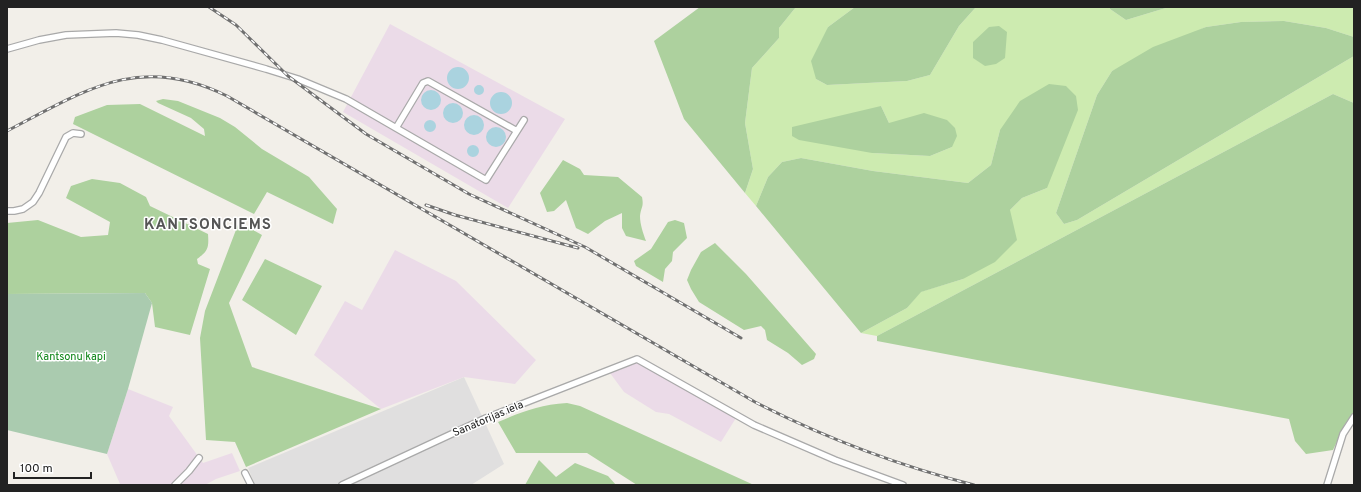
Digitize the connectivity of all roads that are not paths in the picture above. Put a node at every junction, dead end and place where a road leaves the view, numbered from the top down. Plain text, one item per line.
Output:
1 (7, 48) edge
2 (524, 120) dead end
3 (396, 128) junction
4 (517, 131) junction
5 (81, 134) dead end
6 (7, 211) edge
7 (1354, 417) edge
8 (199, 458) dead end
9 (245, 473) dead end
10 (174, 485) edge
11 (251, 485) edge
12 (342, 485) edge
13 (903, 485) edge
14 (1327, 485) edge

1 - 3 street
2 - 4 street
3 - 4 street
3 - 4 street
5 - 6 street
7 - 14 street
8 - 10 street
9 - 11 street
12 - 13 street, Sanatorijas iela

